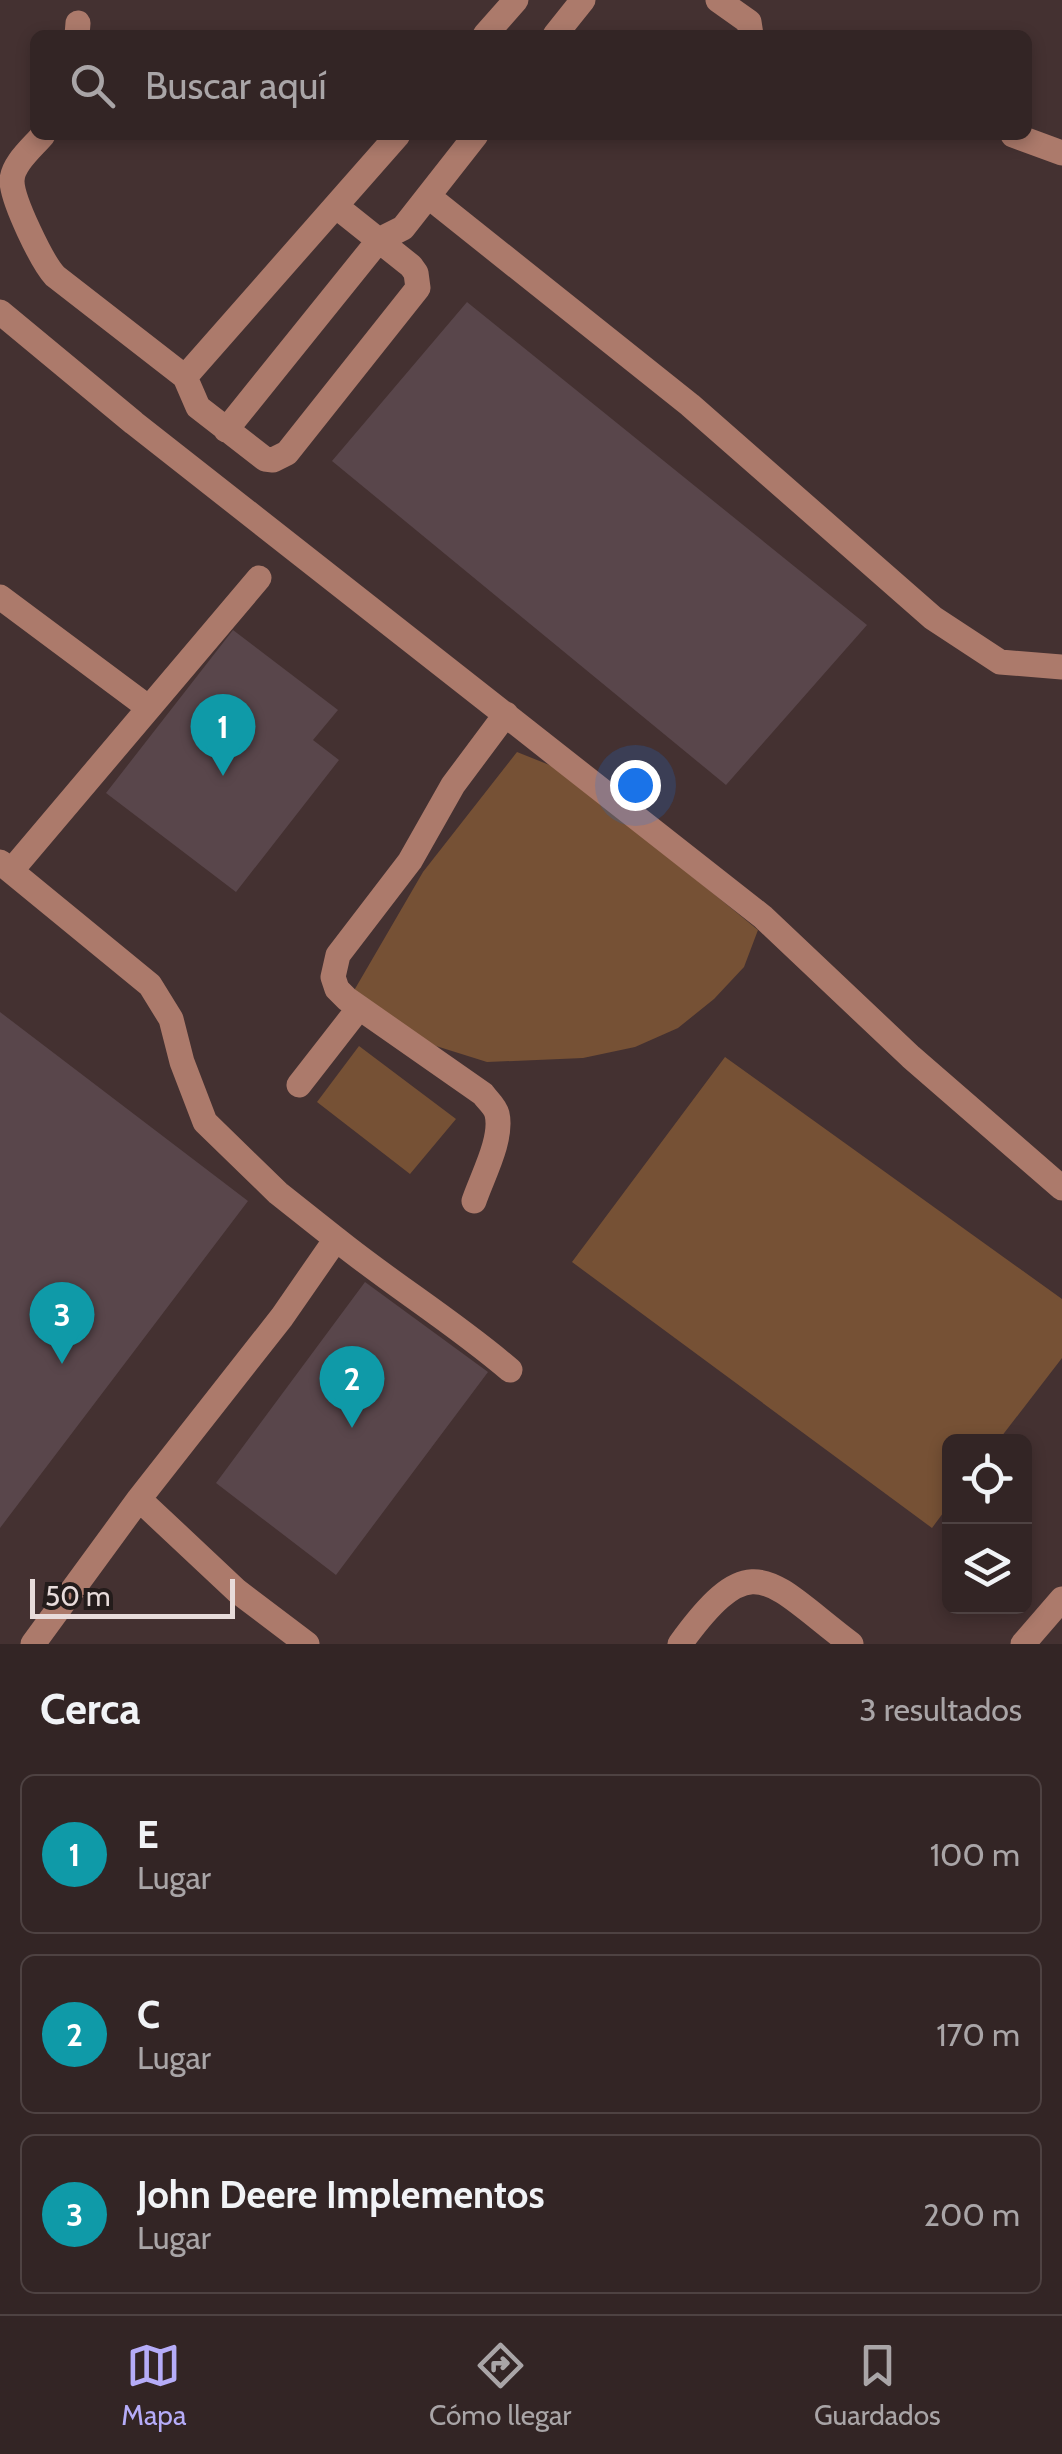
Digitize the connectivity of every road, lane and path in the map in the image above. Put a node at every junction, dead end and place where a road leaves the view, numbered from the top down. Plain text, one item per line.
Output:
1 (516, 0) edge
2 (583, 0) edge
3 (718, 0) edge
4 (752, 19) edge
5 (489, 30) edge
6 (560, 30) edge
7 (39, 140) edge
8 (394, 140) edge
9 (472, 140) edge
10 (1027, 140) edge
11 (1062, 152) edge
12 (428, 196) junction
13 (337, 207) junction
14 (378, 240) junction
15 (0, 312) edge
16 (185, 377) junction
17 (226, 430) junction
18 (259, 578) dead end
19 (0, 597) edge
20 (1062, 667) edge
21 (148, 708) junction
22 (506, 714) junction
23 (6, 867) edge
24 (359, 1008) junction
25 (299, 1086) dead end
26 (1062, 1188) edge
27 (474, 1201) dead end
28 (336, 1239) junction
29 (510, 1370) dead end
30 (139, 1499) junction
31 (1062, 1599) edge
32 (33, 1644) edge
33 (307, 1644) edge
34 (680, 1644) edge
35 (851, 1644) edge
36 (1023, 1644) edge

1 - 5 lane
2 - 6 lane
3 - 4 lane
7 - 16 lane
8 - 13 lane
9 - 12 lane
10 - 11 lane
12 - 14 lane
12 - 20 lane
13 - 14 lane
13 - 16 lane
14 - 17 lane
14 - 17 lane
15 - 22 lane
16 - 17 lane
18 - 21 lane
19 - 21 lane
21 - 23 lane
22 - 24 lane
22 - 26 lane
23 - 28 lane
24 - 25 lane
24 - 27 lane
28 - 29 lane
28 - 30 lane
30 - 32 lane
30 - 33 lane
31 - 36 lane
34 - 35 lane

